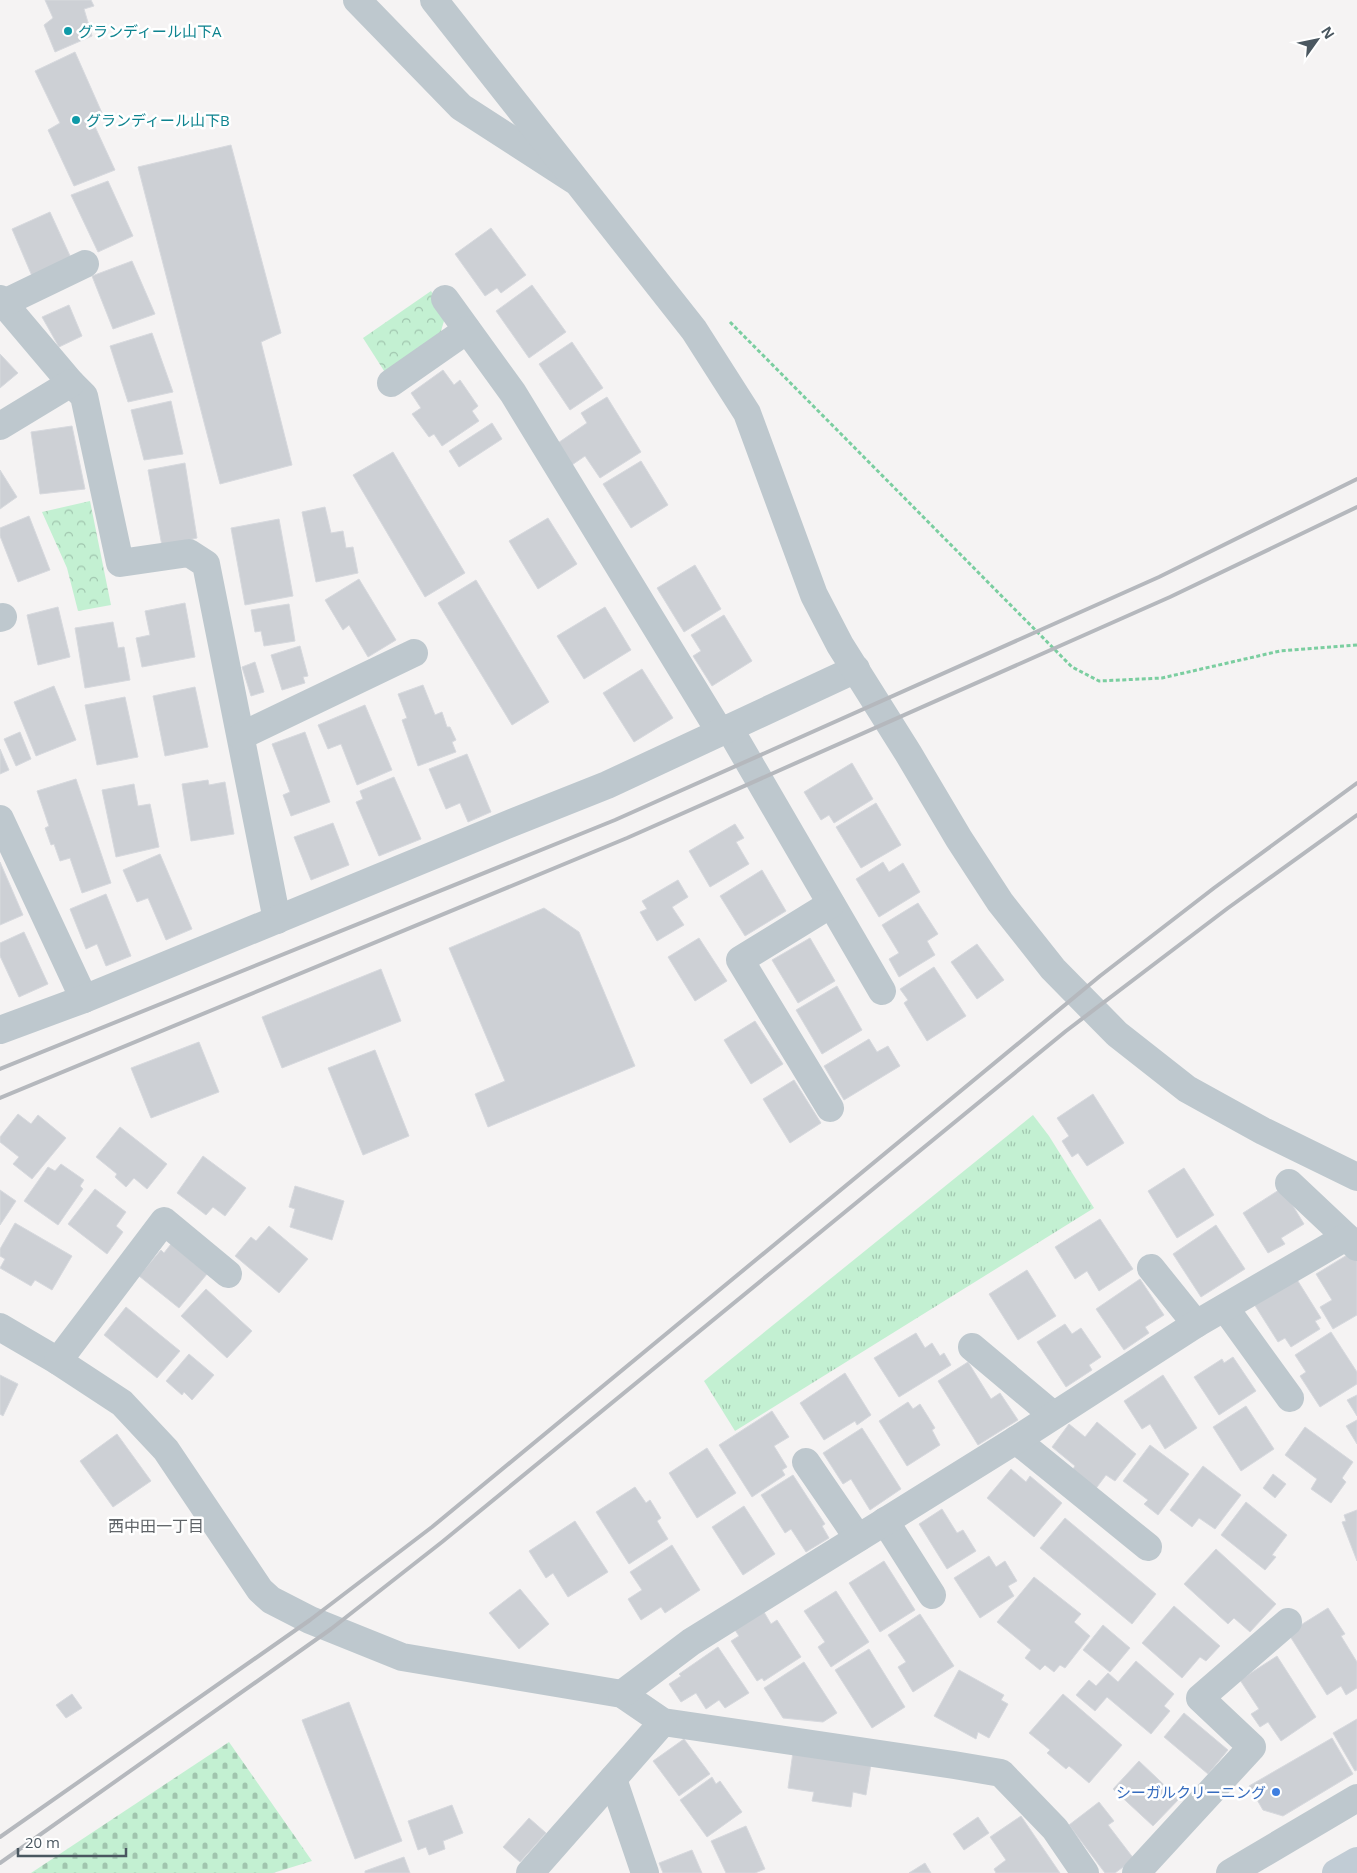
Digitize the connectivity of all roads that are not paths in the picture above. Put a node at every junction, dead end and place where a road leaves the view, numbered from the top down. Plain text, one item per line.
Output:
1 (357, 0) edge
2 (434, 0) edge
3 (576, 181) junction
4 (85, 264) dead end
5 (445, 299) dead end
6 (2, 301) edge
7 (467, 330) junction
8 (391, 382) dead end
9 (70, 383) junction
10 (0, 426) edge
11 (414, 653) dead end
12 (856, 669) junction
13 (724, 730) junction
14 (240, 736) junction
15 (0, 819) edge
16 (832, 904) junction
17 (277, 920) junction
18 (882, 991) dead end
19 (84, 999) junction
20 (0, 1030) edge
21 (830, 1108) dead end
22 (1357, 1177) edge
23 (1289, 1183) dead end
24 (1352, 1242) edge
25 (1151, 1268) dead end
26 (228, 1274) dead end
27 (1225, 1308) junction
28 (1196, 1324) junction
29 (0, 1327) edge
30 (972, 1347) dead end
31 (58, 1361) junction
32 (1290, 1398) dead end
33 (1053, 1415) junction
34 (1016, 1440) junction
35 (806, 1462) dead end
36 (885, 1521) junction
37 (858, 1538) junction
38 (1148, 1547) dead end
39 (932, 1595) dead end
40 (1288, 1622) dead end
41 (622, 1694) junction
42 (663, 1722) junction
43 (613, 1779) junction
44 (1357, 1798) edge
45 (1357, 1861) edge
46 (530, 1873) edge
47 (645, 1873) edge
48 (1085, 1873) edge
49 (1136, 1873) edge
50 (1230, 1873) edge
51 (1336, 1873) edge

1 - 3 street
2 - 3 street
3 - 12 street
4 - 6 street
5 - 7 street
6 - 9 street
7 - 8 street
7 - 13 street
9 - 10 street
9 - 14 street
11 - 14 street
12 - 13 street
12 - 22 street
13 - 16 street
13 - 17 street
14 - 17 street
15 - 19 street
16 - 18 street
16 - 21 street
17 - 19 street
19 - 20 street
23 - 24 street
24 - 27 street
25 - 28 street
26 - 31 street
27 - 28 street
27 - 32 street
28 - 33 street
29 - 31 street
30 - 33 street
31 - 41 street
33 - 34 street
34 - 36 street
34 - 38 street
35 - 37 street
36 - 37 street
36 - 39 street
37 - 41 street
40 - 49 street
41 - 42 street
42 - 43 street
42 - 48 street
43 - 46 street
43 - 47 street
44 - 50 street
45 - 51 main road

